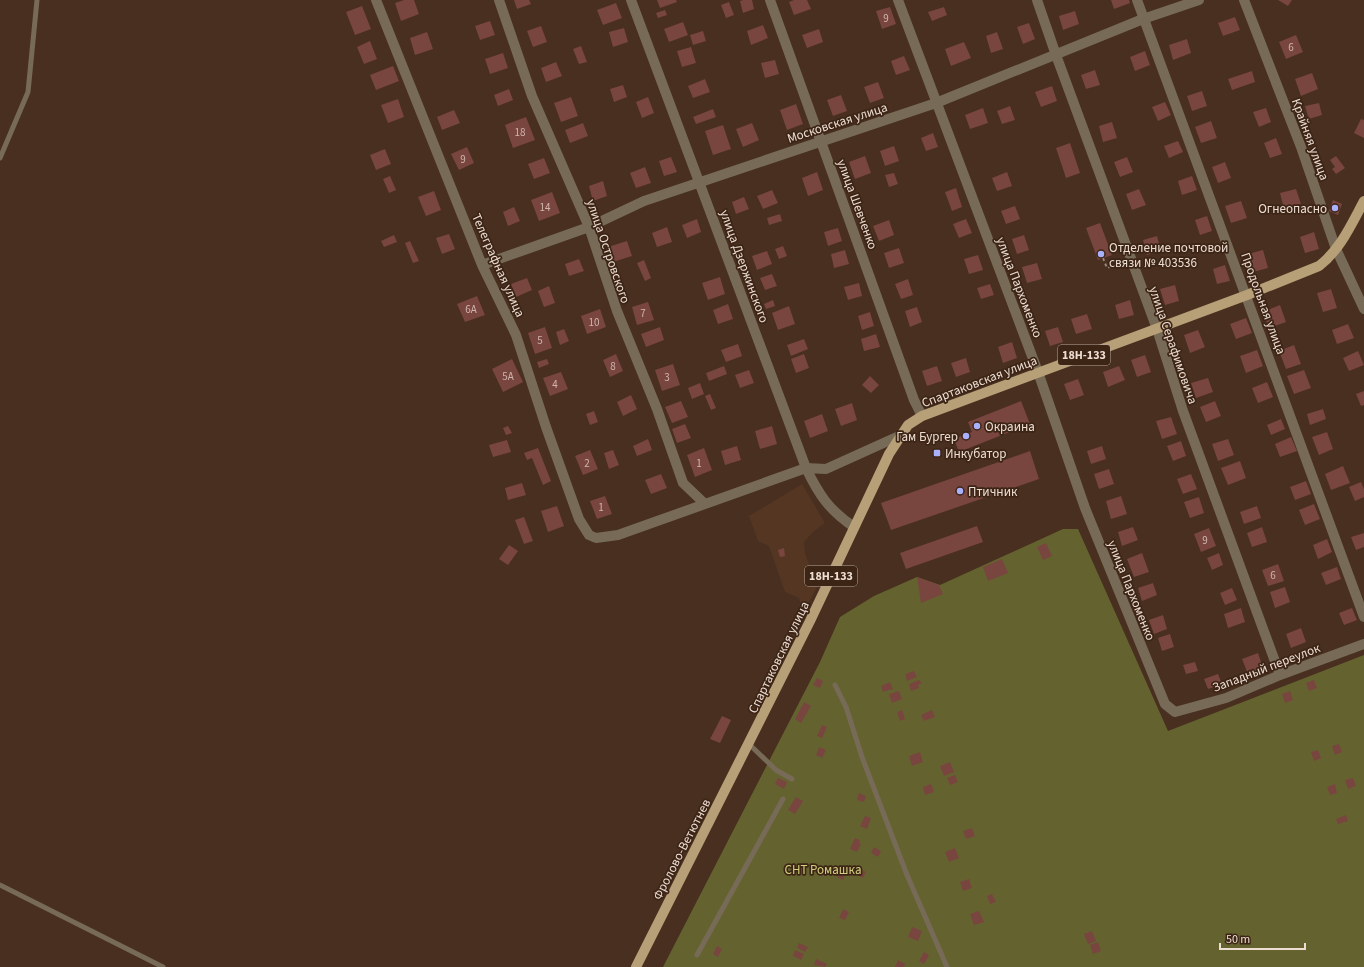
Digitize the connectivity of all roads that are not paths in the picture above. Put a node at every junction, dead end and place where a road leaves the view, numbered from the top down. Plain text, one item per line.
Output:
1 (37, 0) edge
2 (376, 0) edge
3 (498, 0) edge
4 (631, 0) edge
5 (770, 0) edge
6 (898, 0) edge
7 (1038, 0) edge
8 (1137, 0) edge
9 (1199, 0) edge
10 (1244, 0) edge
11 (1143, 19) junction
12 (1056, 55) junction
13 (936, 103) junction
14 (822, 141) junction
15 (0, 158) edge
16 (700, 181) junction
17 (1364, 201) edge
18 (589, 227) junction
19 (1336, 249) junction
20 (482, 265) junction
21 (1247, 295) junction
22 (1364, 310) edge
23 (1157, 329) junction
24 (1038, 372) junction
25 (922, 416) junction
26 (899, 436) junction
27 (806, 468) junction
28 (704, 503) junction
29 (854, 527) junction
30 (1364, 617) edge
31 (1364, 644) edge
32 (1280, 675) junction
33 (835, 685) dead end
34 (1175, 712) joint
35 (749, 744) junction
36 (792, 779) dead end
37 (783, 799) dead end
38 (0, 885) edge
39 (697, 955) dead end
40 (163, 967) edge
41 (636, 967) edge
42 (947, 967) edge

1 - 15 lane
2 - 20 street, Телеграфная улица
3 - 18 street, улица Островского
4 - 16 street, улица Дзержинского
5 - 14 street, улица Шевченко
6 - 13 street, улица Пархоменко
7 - 12 street, улица Серафимовича
8 - 11 street, Продольная улица
9 - 11 street, Московская улица
10 - 19 street, Крайняя улица
11 - 12 street, Московская улица
11 - 21 street, Продольная улица
12 - 13 street, Московская улица
12 - 23 street, улица Серафимовича
13 - 14 street, Московская улица
13 - 24 street, улица Пархоменко
14 - 16 street, Московская улица
14 - 25 street, улица Шевченко
16 - 18 street, Московская улица
16 - 27 street, улица Дзержинского
17 - 19 main road, Спартаковская улица / 18Н-133
18 - 20 street, Московская улица
18 - 28 street, улица Островского
19 - 21 main road, Спартаковская улица / 18Н-133
19 - 22 street, Крайняя улица
20 - 28 street, Телеграфная улица
21 - 23 main road, Спартаковская улица / 18Н-133
21 - 30 street, Продольная улица
23 - 24 main road, Спартаковская улица / 18Н-133
23 - 32 street, улица Серафимовича
24 - 25 main road, Спартаковская улица / 18Н-133
24 - 34 street, улица Пархоменко
25 - 26 main road, Спартаковская улица / 18Н-133
26 - 27 street
26 - 29 main road, Спартаковская улица / 18Н-133
27 - 28 street
27 - 29 street, улица Дзержинского
29 - 35 main road, Спартаковская улица / 18Н-133
31 - 32 street, Западный переулок
32 - 34 street, Западный переулок
33 - 42 lane
35 - 36 lane
35 - 41 main road, Фролово-Ветютнев / 18Н-133
37 - 39 lane
38 - 40 lane

